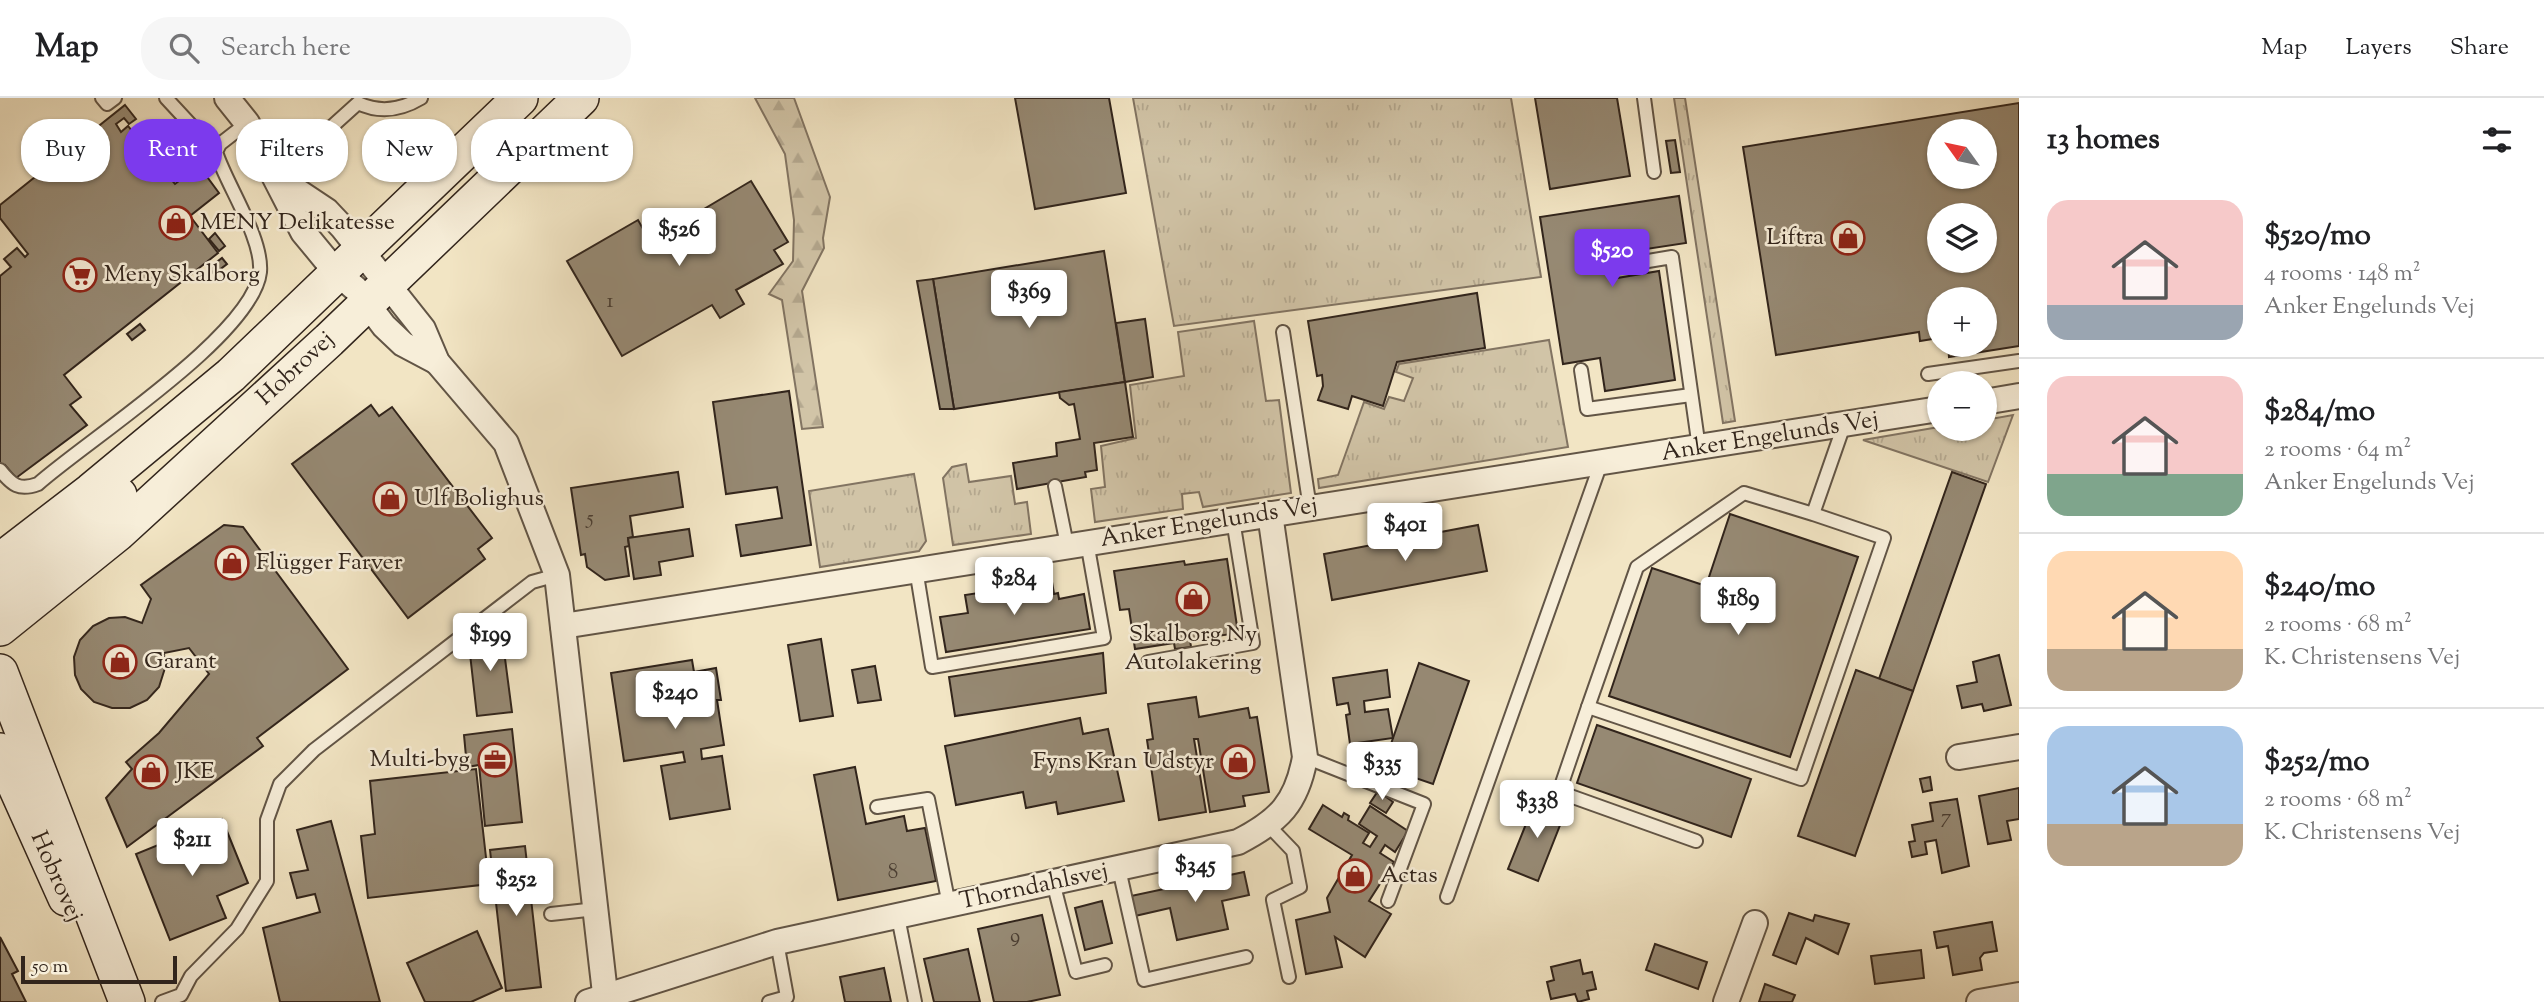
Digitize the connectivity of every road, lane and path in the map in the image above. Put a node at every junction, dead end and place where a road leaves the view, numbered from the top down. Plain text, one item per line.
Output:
1 (102, 98) edge
2 (115, 98) edge
3 (166, 98) edge
4 (227, 98) edge
5 (421, 98) edge
6 (520, 98) edge
7 (545, 98) edge
8 (581, 98) edge
9 (1644, 98) edge
10 (185, 119) edge
11 (244, 119) edge
12 (340, 119) edge
13 (236, 132) edge
14 (222, 142) edge
15 (222, 166) edge
16 (1654, 172) dead end
17 (278, 182) edge
18 (284, 182) edge
19 (1618, 266) dead end
20 (363, 277) junction
21 (1283, 332) dead end
22 (2019, 361) edge
23 (1581, 370) dead end
24 (1949, 371) edge
25 (231, 375) junction
26 (1691, 395) junction
27 (2019, 396) edge
28 (1997, 400) edge
29 (1927, 411) edge
30 (1844, 425) junction
31 (1699, 448) junction
32 (1601, 464) junction
33 (0, 470) edge
34 (1055, 486) dead end
35 (1310, 508) junction
36 (1270, 514) junction
37 (1813, 514) junction
38 (1233, 520) junction
39 (1077, 543) junction
40 (0, 561) edge
41 (916, 569) junction
42 (557, 575) junction
43 (0, 596) edge
44 (563, 626) junction
45 (0, 628) edge
46 (1147, 662) dead end
47 (0, 673) edge
48 (0, 706) edge
49 (1588, 707) junction
50 (2019, 747) edge
51 (0, 751) edge
52 (1306, 757) junction
53 (1959, 757) dead end
54 (877, 807) dead end
55 (61, 825) junction
56 (1269, 826) junction
57 (1696, 841) dead end
58 (1119, 869) junction
59 (1053, 882) junction
60 (1447, 897) dead end
61 (1388, 901) dead end
62 (948, 905) junction
63 (596, 909) junction
64 (551, 914) dead end
65 (898, 917) junction
66 (1755, 923) dead end
67 (777, 942) junction
68 (1246, 957) dead end
69 (1105, 965) dead end
70 (1289, 977) dead end
71 (2019, 995) edge
72 (600, 999) edge
73 (116, 1002) edge
74 (127, 1002) edge
75 (162, 1002) edge
76 (769, 1002) edge
77 (915, 1002) edge
78 (1726, 1002) edge
79 (1979, 1002) edge

1 - 2 lane
3 - 10 lane
4 - 11 street
5 - 12 lane
6 - 20 main road, Hobrovej
7 - 20 main road
8 - 20 main road, Hobrovej
9 - 16 lane
13 - 14 lane
15 - 33 lane
17 - 20 street
18 - 20 street
19 - 26 lane
20 - 25 main road, Hobrovej
20 - 42 street
20 - 45 main road, Hobrovej
21 - 35 lane
22 - 24 lane
23 - 26 lane
25 - 40 main road, Hobrovej
25 - 43 main road
26 - 31 lane
27 - 28 street
29 - 30 street, Anker Engelunds Vej
30 - 31 street, Anker Engelunds Vej
30 - 37 lane
31 - 32 street, Anker Engelunds Vej
32 - 35 street, Anker Engelunds Vej
32 - 60 lane
34 - 39 lane
35 - 36 street, Anker Engelunds Vej
36 - 38 street, Anker Engelunds Vej
36 - 52 street, Thorndahlsvej
37 - 49 lane
37 - 49 lane
38 - 39 street, Anker Engelunds Vej
38 - 46 lane
39 - 41 street, Anker Engelunds Vej
39 - 41 lane
41 - 44 street, Anker Engelunds Vej
42 - 44 street
42 - 75 lane
44 - 63 street
47 - 55 main road, Hobrovej
48 - 55 main road
49 - 57 lane
50 - 53 street
51 - 73 main road, Hobrovej
52 - 56 street, Thorndahlsvej
52 - 61 lane
54 - 62 lane
55 - 74 main road, Hobrovej
56 - 58 street, Thorndahlsvej
56 - 70 lane
58 - 59 street, Thorndahlsvej
58 - 68 lane
59 - 62 street, Thorndahlsvej
59 - 69 lane
62 - 65 street, Thorndahlsvej
63 - 64 lane
63 - 72 street
65 - 67 street, Thorndahlsvej
65 - 77 lane
66 - 78 street
67 - 72 street, Thorndahlsvej
67 - 76 lane
71 - 79 street

